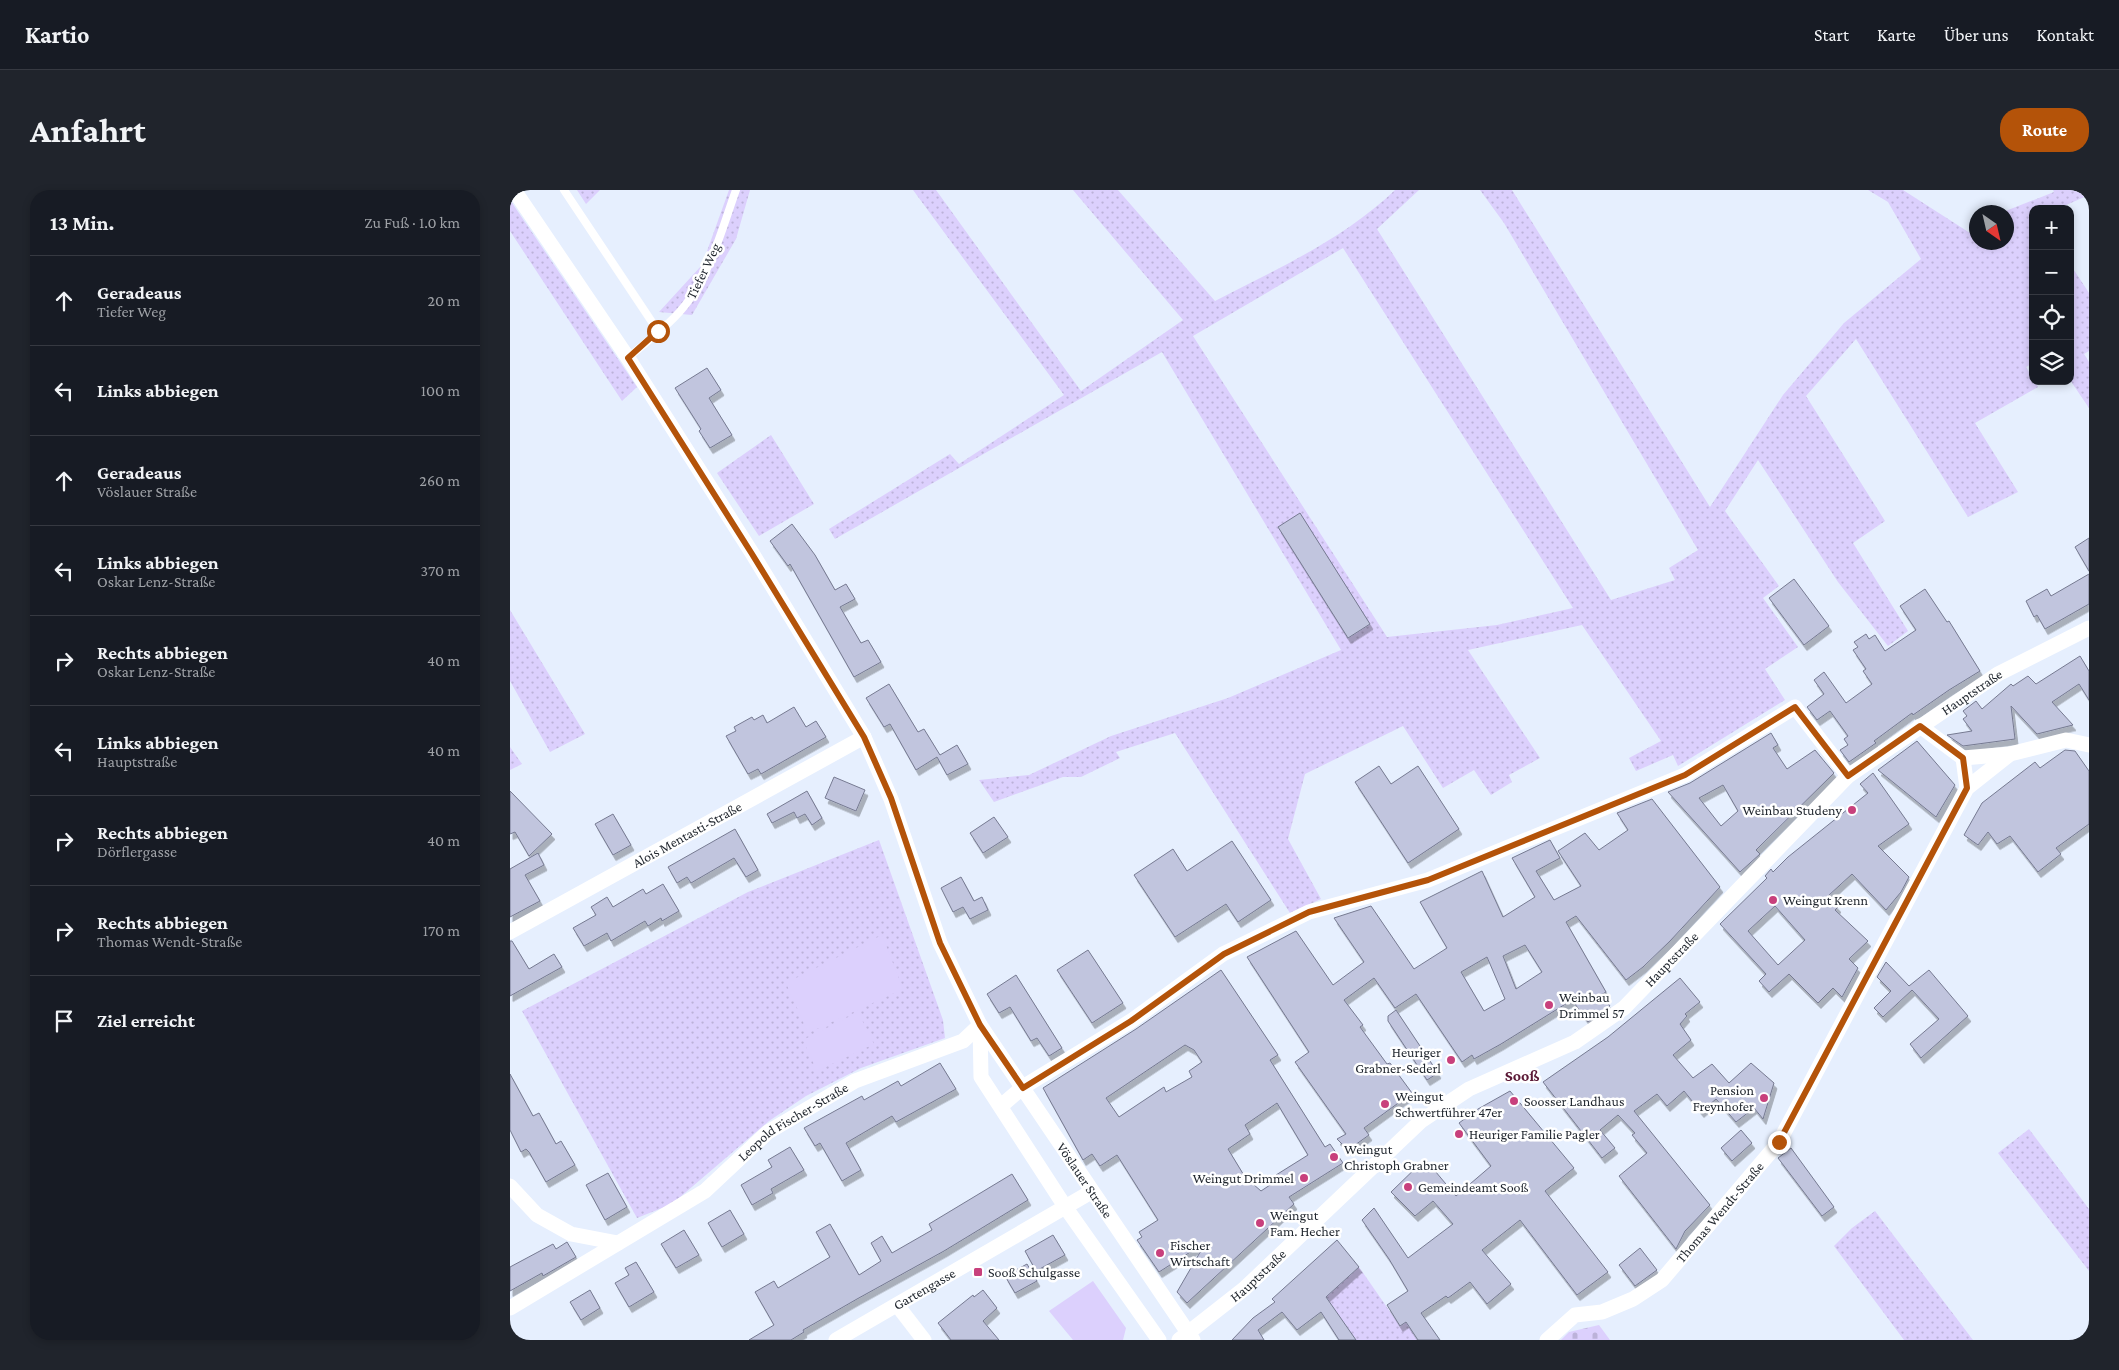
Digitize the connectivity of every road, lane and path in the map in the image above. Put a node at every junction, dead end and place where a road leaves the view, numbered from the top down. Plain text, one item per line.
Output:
1 (514, 190) edge
2 (564, 190) edge
3 (736, 190) edge
4 (658, 331) junction
5 (628, 358) junction
6 (2089, 628) edge
7 (1920, 726) junction
8 (864, 737) junction
9 (2089, 745) edge
10 (2010, 754) junction
11 (1963, 758) junction
12 (1848, 776) junction
13 (1967, 788) junction
14 (510, 932) edge
15 (980, 1025) junction
16 (1023, 1088) junction
17 (1001, 1106) junction
18 (510, 1186) edge
19 (1092, 1192) junction
20 (1066, 1208) junction
21 (618, 1243) junction
22 (897, 1305) junction
23 (510, 1308) edge
24 (1187, 1338) edge
25 (836, 1340) edge
26 (924, 1340) edge
27 (1159, 1340) edge
28 (1547, 1340) edge

1 - 5 street, Vöslauer Straße
2 - 4 lane
3 - 4 lane, Tiefer Weg
4 - 5 lane, Tiefer Weg
5 - 8 street, Vöslauer Straße
6 - 7 street, Hauptstraße
7 - 11 street
7 - 12 street, Hauptstraße
8 - 14 street, Alois Mentasti-Straße
8 - 15 street, Vöslauer Straße
9 - 10 street
10 - 11 street
10 - 13 street
11 - 13 street
12 - 16 street
12 - 24 street, Hauptstraße
13 - 28 street, Thomas Wendt-Straße
15 - 16 street, Vöslauer Straße
15 - 17 street, Vöslauer Straße
15 - 21 street, Leopold Fischer-Straße
16 - 17 street
16 - 19 street, Vöslauer Straße
17 - 20 street, Vöslauer Straße
18 - 21 street
19 - 20 street, Gartengasse
19 - 24 street, Vöslauer Straße
20 - 22 street, Gartengasse
20 - 27 street, Vöslauer Straße
21 - 23 street, Leopold Fischer-Straße
22 - 25 street, Gartengasse
22 - 26 street

